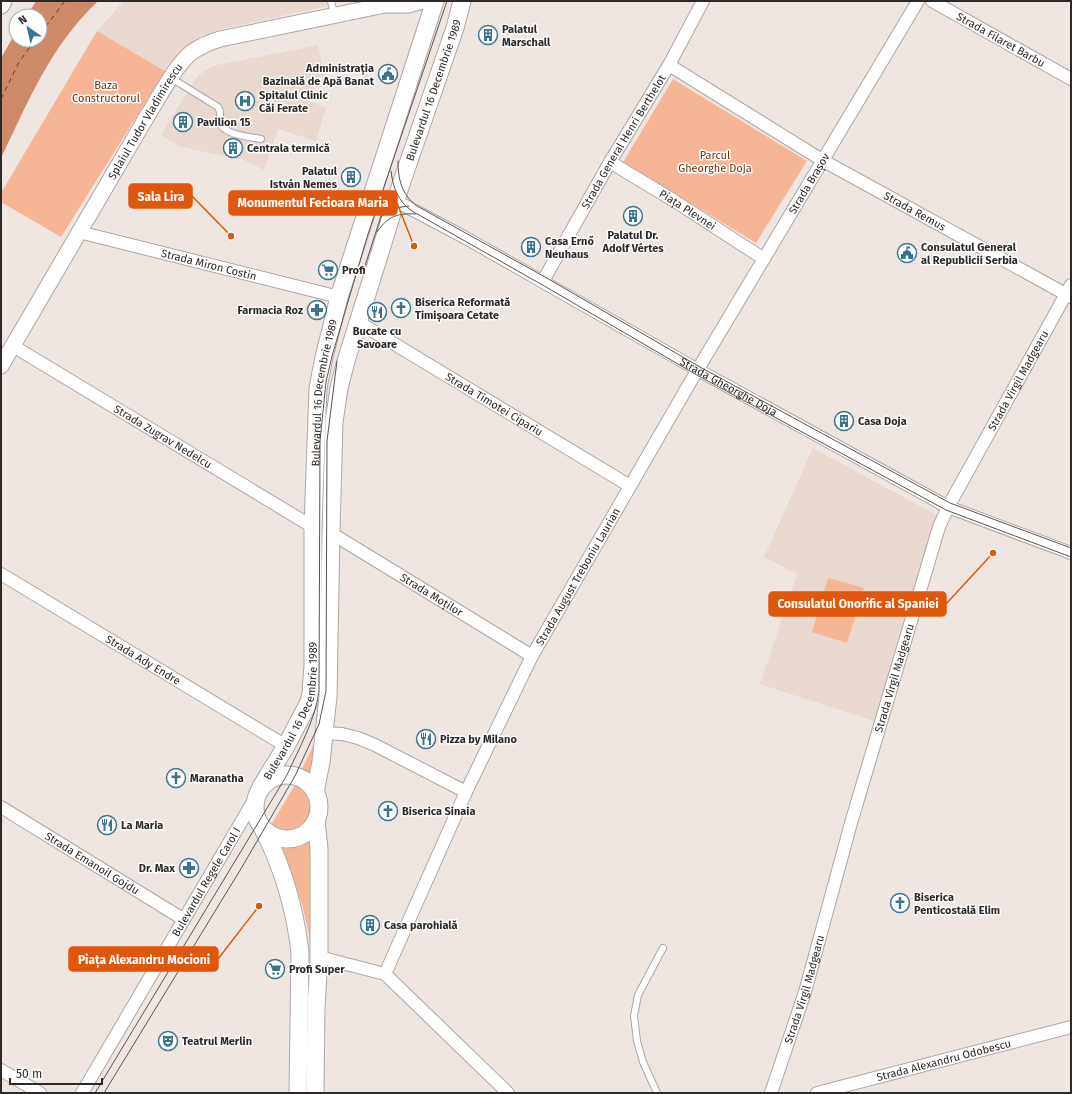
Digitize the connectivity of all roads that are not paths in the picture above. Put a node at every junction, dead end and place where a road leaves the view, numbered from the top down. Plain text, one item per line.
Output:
1 (4, 1) edge
2 (330, 1) edge
3 (423, 1) edge
4 (435, 1) edge
5 (462, 1) edge
6 (703, 1) edge
7 (918, 1) edge
8 (932, 1) edge
9 (389, 3) edge
10 (1, 5) edge
11 (334, 16) junction
12 (669, 65) junction
13 (171, 78) junction
14 (1071, 78) edge
15 (261, 139) dead end
16 (822, 160) junction
17 (610, 162) junction
18 (396, 201) junction
19 (79, 232) junction
20 (764, 259) junction
21 (543, 281) junction
22 (1069, 292) edge
23 (339, 297) junction
24 (358, 322) junction
25 (13, 346) junction
26 (1, 366) edge
27 (699, 368) junction
28 (630, 486) junction
29 (948, 507) junction
30 (313, 527) junction
31 (331, 534) junction
32 (1071, 553) edge
33 (1, 574) edge
34 (532, 656) junction
35 (324, 733) junction
36 (286, 746) junction
37 (259, 791) junction
38 (315, 792) junction
39 (466, 792) junction
40 (1, 807) edge
41 (316, 820) junction
42 (264, 830) junction
43 (183, 919) junction
44 (663, 948) dead end
45 (319, 957) junction
46 (385, 974) junction
47 (1071, 1027) edge
48 (1, 1070) edge
49 (40, 1093) edge
50 (82, 1093) edge
51 (298, 1093) edge
52 (315, 1093) edge
53 (508, 1093) edge
54 (657, 1093) edge
55 (771, 1093) edge
56 (817, 1093) edge

1 - 10 main road
2 - 11 lane
3 - 9 street, Splaiul Tudor Vladimirescu
4 - 23 main road, Bulevardul 16 Decembrie 1989
5 - 18 main road, Bulevardul 16 Decembrie 1989
6 - 12 street, Strada General Henri Berthelot
7 - 16 street, Strada Brașov
8 - 14 street, Strada Filaret Barbu
9 - 11 street, Splaiul Tudor Vladimirescu
11 - 13 street, Splaiul Tudor Vladimirescu
12 - 16 street
12 - 17 street, Strada General Henri Berthelot
13 - 15 lane
13 - 19 street, Splaiul Tudor Vladimirescu
16 - 20 street, Strada Brașov
16 - 22 street, Strada Remus
17 - 20 street, Piața Plevnei
17 - 21 street, Strada General Henri Berthelot
18 - 21 street, Strada Gheorghe Doja
18 - 24 main road, Bulevardul 16 Decembrie 1989
19 - 23 street, Strada Miron Costin
19 - 25 street, Splaiul Tudor Vladimirescu
20 - 27 street, Strada Brașov
21 - 27 street, Strada Gheorghe Doja
22 - 29 street, Strada Virgil Madgearu
23 - 30 main road, Bulevardul 16 Decembrie 1989
24 - 28 street, Strada Timotei Cipariu
24 - 31 main road, Bulevardul 16 Decembrie 1989
25 - 26 street, Splaiul Tudor Vladimirescu
25 - 30 street, Strada Zugrav Nedelcu
27 - 28 street, Strada August Treboniu Laurian
27 - 29 street, Strada Gheorghe Doja
28 - 34 street, Strada August Treboniu Laurian
29 - 32 street, Strada Gheorghe Doja
29 - 55 street, Strada Virgil Madgearu
30 - 36 main road, Bulevardul 16 Decembrie 1989
31 - 34 street, Strada Moților
31 - 35 main road, Bulevardul 16 Decembrie 1989
33 - 36 street, Strada Ady Endre
34 - 39 street, Strada August Treboniu Laurian
35 - 38 main road, Bulevardul 16 Decembrie 1989
35 - 39 street
36 - 37 main road, Bulevardul 16 Decembrie 1989
37 - 38 main road
37 - 42 main road
37 - 43 street, Bulevardul Regele Carol I
38 - 41 main road
39 - 46 street, Strada August Treboniu Laurian
40 - 43 street, Strada Emanoil Gojdu
41 - 42 main road
41 - 45 main road
42 - 51 main road
43 - 50 street, Bulevardul Regele Carol I
44 - 54 lane
45 - 46 street
45 - 52 main road
46 - 53 street
47 - 56 street, Strada Alexandru Odobescu
48 - 49 street

